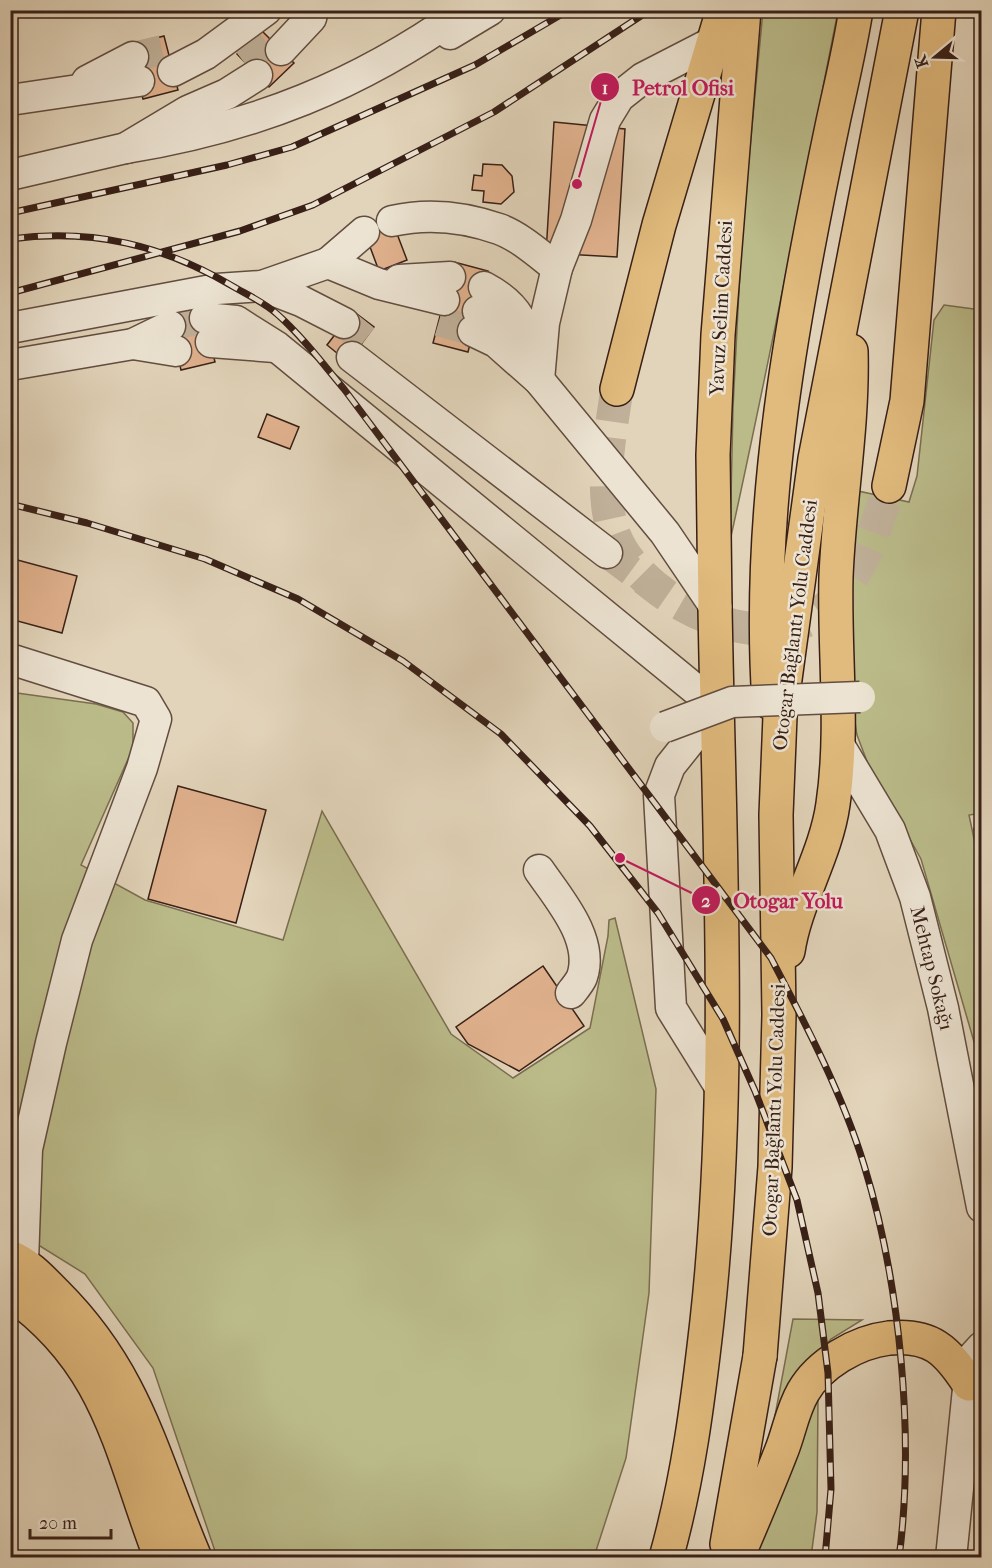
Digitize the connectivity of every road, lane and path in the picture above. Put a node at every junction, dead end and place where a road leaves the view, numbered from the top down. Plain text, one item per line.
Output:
1 (266, 10) edge
2 (296, 10) edge
3 (313, 10) edge
4 (436, 10) edge
5 (448, 10) edge
6 (465, 10) edge
7 (490, 10) edge
8 (723, 10) edge
9 (744, 10) edge
10 (856, 10) edge
11 (902, 10) edge
12 (939, 10) edge
13 (713, 42) junction
14 (418, 44) junction
15 (170, 60) tunnel mouth
16 (250, 68) tunnel mouth
17 (136, 69) tunnel mouth
18 (10, 100) edge
19 (126, 148) junction
20 (10, 176) edge
21 (392, 221) dead end
22 (364, 232) dead end
23 (328, 263) junction
24 (557, 268) junction
25 (850, 283) junction
26 (379, 284) junction
27 (262, 286) junction
28 (10, 328) edge
29 (208, 330) tunnel mouth
30 (173, 338) tunnel mouth
31 (277, 347) junction
32 (10, 365) edge
33 (539, 380) junction
34 (618, 389) tunnel mouth
35 (411, 402) junction
36 (889, 486) tunnel mouth
37 (607, 553) tunnel mouth
38 (716, 607) junction
39 (10, 659) edge
40 (860, 697) dead end
41 (717, 707) junction
42 (665, 727) dead end
43 (839, 745) junction
44 (776, 815) junction
45 (538, 870) dead end
46 (571, 993) dead end
47 (779, 1015) junction
48 (722, 1090) junction
49 (981, 1207) edge
50 (17, 1260) edge
51 (12, 1294) edge
52 (981, 1347) edge
53 (969, 1384) junction
54 (169, 1551) edge
55 (666, 1557) edge
56 (724, 1557) edge
57 (737, 1557) edge
58 (951, 1557) edge

1 - 15 street
2 - 3 street
4 - 14 street
5 - 14 street
6 - 14 street
7 - 14 street
8 - 13 main road
9 - 38 main road, Yavuz Selim Caddesi
10 - 44 main road
11 - 25 main road, Otogar Bağlantı Yolu Caddesi
12 - 36 main road
13 - 24 street
13 - 34 main road
14 - 19 street
16 - 19 street
17 - 18 street
19 - 20 street
21 - 24 street
22 - 23 street
23 - 26 street
23 - 27 street
24 - 33 street
25 - 43 main road
25 - 44 main road, Otogar Bağlantı Yolu Caddesi
26 - 26 street
27 - 28 street
27 - 35 street
29 - 31 street
30 - 32 street
31 - 35 street
31 - 41 street
33 - 33 street
33 - 38 street
35 - 37 street
38 - 41 main road, Yavuz Selim Caddesi
39 - 50 street
40 - 42 street, bridge
41 - 48 main road, Yavuz Selim Caddesi
41 - 48 street
43 - 47 main road
43 - 49 street, Mehtap Sokağı
44 - 47 main road, Otogar Bağlantı Yolu Caddesi
45 - 46 street
47 - 56 main road, Otogar Bağlantı Yolu Caddesi
48 - 55 main road, Yavuz Selim Caddesi
50 - 51 main road
50 - 54 main road
51 - 54 main road
52 - 53 street
53 - 57 main road
53 - 58 street

